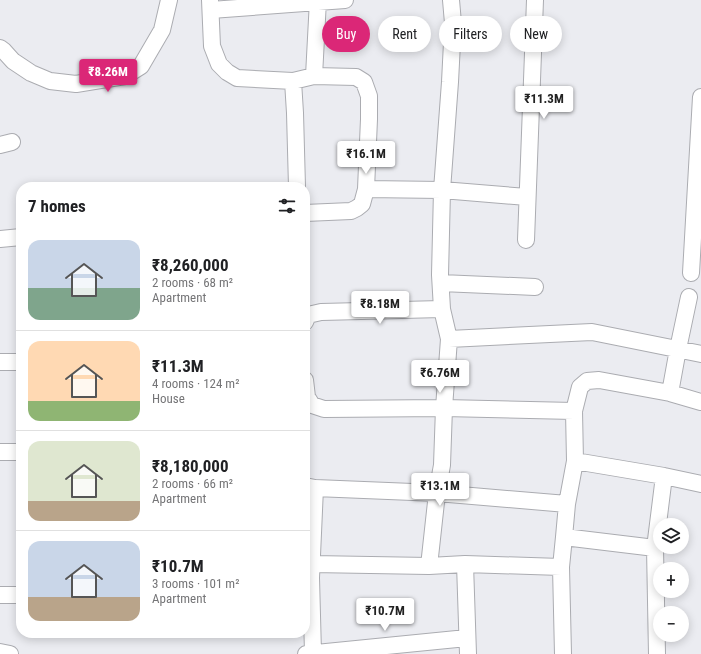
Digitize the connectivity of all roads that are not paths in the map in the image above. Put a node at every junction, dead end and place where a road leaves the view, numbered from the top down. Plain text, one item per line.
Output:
1 (169, 0) edge
2 (345, 0) edge
3 (451, 0) edge
4 (535, 0) edge
5 (318, 1) edge
6 (211, 5) edge
7 (0, 48) edge
8 (314, 76) junction
9 (293, 81) junction
10 (701, 97) edge
11 (297, 182) edge
12 (366, 189) junction
13 (442, 190) junction
14 (527, 197) junction
15 (310, 213) edge
16 (16, 237) edge
17 (0, 239) edge
18 (526, 240) dead end
19 (691, 273) dead end
20 (441, 283) junction
21 (535, 287) dead end
22 (689, 297) dead end
23 (442, 309) junction
24 (310, 315) edge
25 (449, 339) junction
26 (678, 349) junction
27 (701, 354) edge
28 (0, 362) edge
29 (16, 362) edge
30 (670, 394) junction
31 (310, 402) edge
32 (701, 402) edge
33 (444, 408) junction
34 (574, 411) junction
35 (0, 452) edge
36 (16, 452) edge
37 (575, 461) junction
38 (664, 476) junction
39 (701, 484) edge
40 (310, 487) edge
41 (437, 493) junction
42 (567, 504) junction
43 (659, 518) edge
44 (564, 537) junction
45 (653, 548) edge
46 (655, 554) edge
47 (465, 564) junction
48 (429, 566) junction
49 (561, 567) junction
50 (310, 573) edge
51 (0, 595) edge
52 (16, 595) edge
53 (309, 638) edge
54 (467, 638) junction
55 (0, 652) edge
56 (10, 654) edge
57 (309, 654) edge
58 (468, 654) edge
59 (563, 654) edge
60 (657, 654) edge

1 - 7 street
2 - 5 street
3 - 13 street
4 - 14 street
5 - 6 street
5 - 8 street
6 - 9 street
8 - 9 street
8 - 12 street
9 - 11 street
10 - 19 street
12 - 13 street
12 - 15 street
13 - 14 street
13 - 20 street
14 - 18 street
16 - 17 street
20 - 21 street
20 - 23 street
22 - 26 street
23 - 24 street
23 - 25 street
25 - 26 street
25 - 33 street
26 - 27 street
26 - 30 street
28 - 29 street
30 - 32 street
30 - 34 street
31 - 33 street
33 - 34 street
33 - 41 street
34 - 37 street
35 - 36 street
37 - 38 street
37 - 42 street
38 - 39 street
38 - 43 street
40 - 41 street
41 - 42 street
41 - 48 street
42 - 44 street
44 - 45 street
44 - 49 street
46 - 60 street
47 - 48 street
47 - 49 street
47 - 54 street
48 - 50 street
49 - 59 street
51 - 52 street
53 - 57 street
54 - 57 street
54 - 58 street
55 - 56 street

